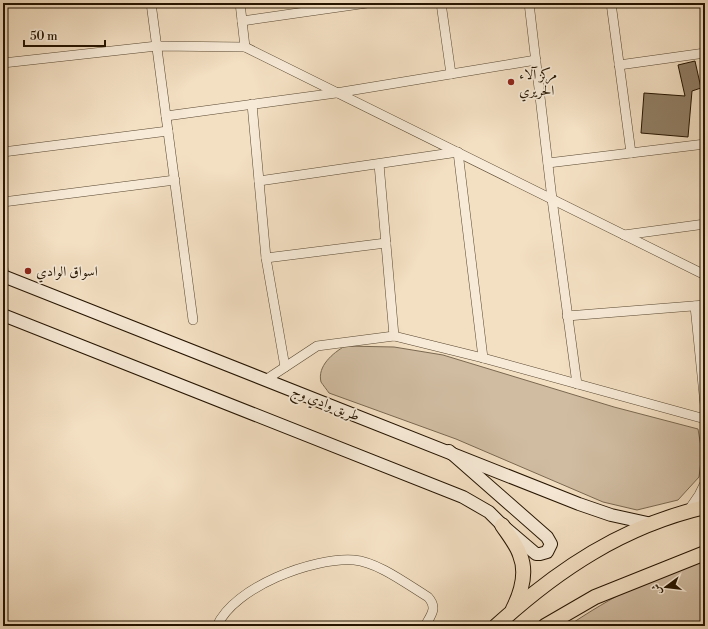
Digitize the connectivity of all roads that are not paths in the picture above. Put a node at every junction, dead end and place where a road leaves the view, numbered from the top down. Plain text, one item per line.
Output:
1 (151, 3) edge
2 (240, 3) edge
3 (367, 3) edge
4 (441, 3) edge
5 (529, 3) edge
6 (611, 3) edge
7 (242, 21) junction
8 (157, 46) junction
9 (245, 47) junction
10 (705, 56) edge
11 (536, 60) junction
12 (3, 63) edge
13 (619, 65) junction
14 (451, 74) junction
15 (336, 93) junction
16 (252, 104) junction
17 (166, 116) junction
18 (168, 131) junction
19 (705, 144) edge
20 (3, 152) edge
21 (458, 152) junction
22 (631, 153) junction
23 (548, 163) junction
24 (379, 164) junction
25 (175, 180) junction
26 (259, 181) junction
27 (552, 199) junction
28 (3, 202) edge
29 (705, 224) edge
30 (624, 235) junction
31 (386, 244) junction
32 (266, 258) junction
33 (4, 273) edge
34 (705, 276) edge
35 (705, 305) edge
36 (695, 306) junction
37 (3, 315) edge
38 (567, 316) junction
39 (193, 320) dead end
40 (394, 336) junction
41 (483, 358) junction
42 (285, 367) junction
43 (267, 379) junction
44 (577, 384) junction
45 (705, 405) edge
46 (705, 419) edge
47 (449, 452) junction
48 (705, 483) edge
49 (705, 507) edge
50 (688, 511) junction
51 (652, 524) junction
52 (502, 525) junction
53 (705, 553) edge
54 (512, 611) junction
55 (548, 624) edge
56 (217, 626) edge
57 (425, 626) edge
58 (496, 626) edge

1 - 8 street
2 - 7 street
3 - 7 street
4 - 14 street
5 - 11 street
6 - 13 street
7 - 9 street
8 - 9 street
8 - 12 street
8 - 17 street
9 - 15 street
10 - 13 street
11 - 14 street
11 - 23 street
13 - 22 street
14 - 15 street
15 - 16 street
15 - 21 street
16 - 17 street
16 - 26 street
17 - 18 street
18 - 20 street
18 - 25 street
19 - 22 street
21 - 24 street
21 - 27 street
21 - 41 street
22 - 23 street
23 - 27 street
24 - 26 street
24 - 31 street
25 - 28 street
25 - 39 street
26 - 32 street
27 - 30 street
27 - 38 street
29 - 30 street
30 - 34 street
31 - 32 street
31 - 40 street
32 - 42 street
33 - 43 street, طريق وادي وج
35 - 36 street
36 - 38 street
36 - 45 street
37 - 52 street
38 - 44 street
40 - 41 street
40 - 42 street
41 - 44 street
42 - 43 street
43 - 47 street, طريق وادي وج
44 - 46 street
47 - 51 street, طريق وادي وج
47 - 52 street
48 - 50 street
49 - 50 main road
50 - 51 main road
51 - 54 main road
52 - 54 main road
53 - 55 main road
54 - 58 main road
56 - 57 street

